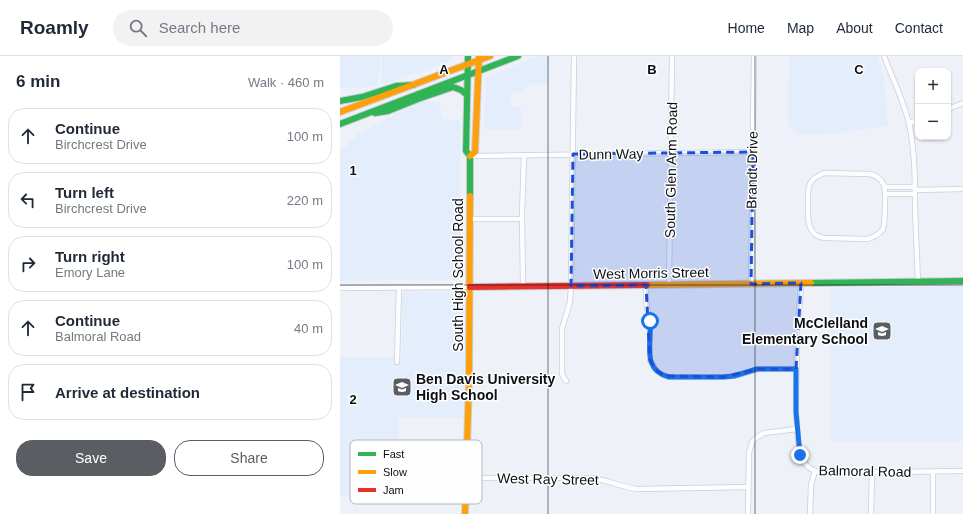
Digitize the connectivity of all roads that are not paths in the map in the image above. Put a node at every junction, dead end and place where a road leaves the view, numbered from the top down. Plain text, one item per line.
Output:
1 (468, 56) edge
2 (490, 56) edge
3 (518, 56) edge
4 (574, 56) edge
5 (672, 56) edge
6 (754, 56) edge
7 (884, 56) edge
8 (479, 58) edge
9 (468, 64) junction
10 (479, 71) junction
11 (467, 75) junction
12 (412, 85) junction
13 (467, 94) junction
14 (340, 101) edge
15 (963, 103) edge
16 (951, 108) edge
17 (340, 112) edge
18 (365, 114) junction
19 (915, 121) edge
20 (909, 123) junction
21 (340, 124) edge
22 (753, 152) junction
23 (671, 153) junction
24 (573, 154) junction
25 (524, 155) junction
26 (470, 156) junction
27 (884, 188) junction
28 (963, 189) edge
29 (915, 190) junction
30 (885, 194) junction
31 (470, 219) junction
32 (522, 219) junction
33 (963, 281) edge
34 (918, 282) junction
35 (800, 283) junction
36 (751, 284) junction
37 (646, 285) junction
38 (669, 285) junction
39 (571, 286) junction
40 (470, 287) junction
41 (523, 287) junction
42 (340, 288) edge
43 (399, 288) junction
44 (397, 362) dead end
45 (796, 369) junction
46 (566, 381) dead end
47 (797, 429) junction
48 (468, 440) edge
49 (815, 471) junction
50 (962, 471) edge
51 (872, 472) junction
52 (933, 472) junction
53 (482, 478) edge
54 (748, 487) junction
55 (466, 504) edge
56 (465, 514) edge
57 (748, 514) edge
58 (810, 514) edge
59 (871, 514) edge
60 (933, 514) edge

1 - 9 main road, South High School Road
2 - 8 main road
3 - 10 main road
4 - 24 street
5 - 23 street, South Glen Arm Road
6 - 22 street, Brandt Drive
7 - 20 street
8 - 9 main road
8 - 10 main road, South High School Road
9 - 11 main road, South High School Road
9 - 12 main road
10 - 11 main road
10 - 26 main road, South High School Road
11 - 13 main road, South High School Road
11 - 18 main road
12 - 14 main road
12 - 17 main road
13 - 18 main road
13 - 26 main road, South High School Road
15 - 16 street
18 - 21 main road
19 - 20 street
20 - 29 street
22 - 23 street, Dunn Way
22 - 36 street, Brandt Drive
23 - 24 street, Dunn Way
23 - 38 street, South Glen Arm Road
24 - 25 street, Dunn Way
24 - 39 street
25 - 26 street, Dunn Way
25 - 32 street
26 - 31 main road, South High School Road
27 - 29 street
27 - 30 street
27 - 30 street
28 - 29 street
29 - 30 street
29 - 34 street
31 - 32 street
31 - 40 main road, South High School Road
32 - 41 street
33 - 34 main road, West Morris Street
34 - 35 main road, West Morris Street
35 - 36 main road, West Morris Street
35 - 45 street, Balmoral Road
36 - 38 main road, West Morris Street
37 - 38 main road, West Morris Street
37 - 39 main road, West Morris Street
37 - 45 street
39 - 41 main road, West Morris Street
39 - 46 street
40 - 41 main road, West Morris Street
40 - 43 street, West Morris Street
40 - 48 main road, South High School Road
42 - 43 street, West Morris Street
43 - 44 street
45 - 47 street, Balmoral Road
47 - 49 street, Balmoral Road
47 - 54 street
49 - 51 street, Balmoral Road
49 - 58 street
50 - 52 street, Balmoral Road
51 - 52 street, Balmoral Road
51 - 59 street
52 - 60 street
53 - 54 street, West Ray Street
54 - 57 street
55 - 56 main road, South High School Road

